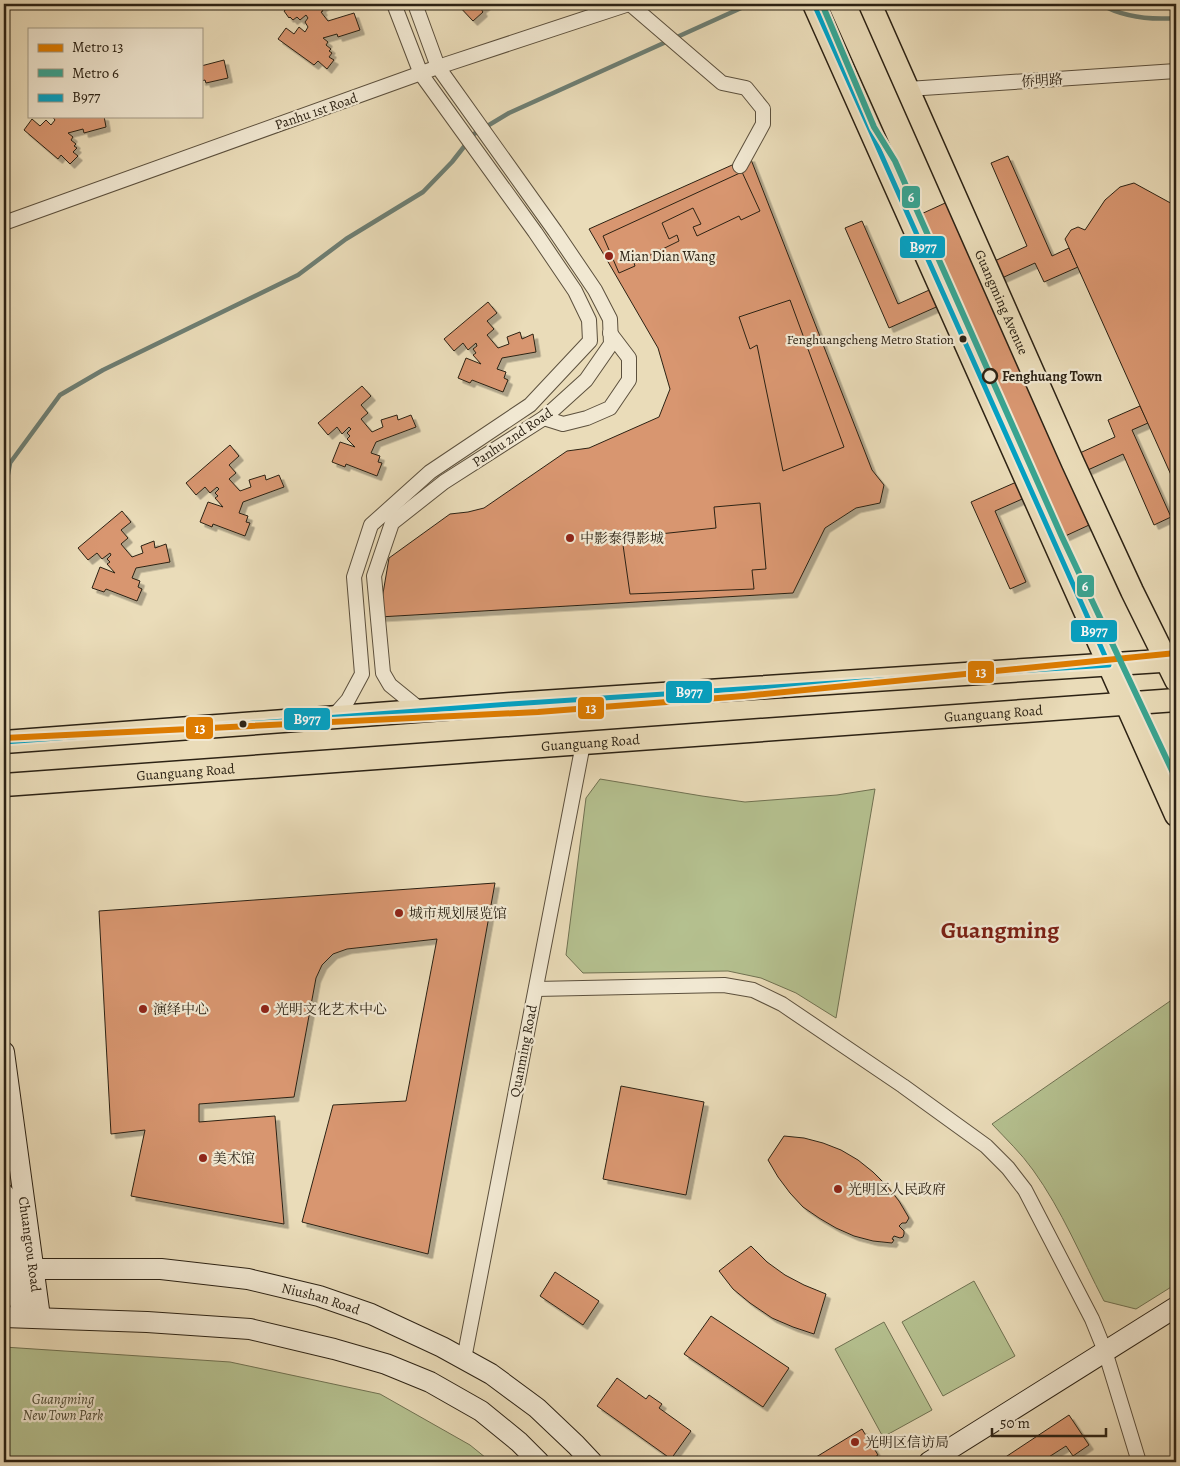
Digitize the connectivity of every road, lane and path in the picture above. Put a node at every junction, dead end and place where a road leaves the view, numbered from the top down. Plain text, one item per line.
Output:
1 (394, 4) edge
2 (415, 4) edge
3 (630, 4) edge
4 (814, 4) edge
5 (870, 4) edge
6 (438, 67) junction
7 (1176, 71) edge
8 (421, 74) junction
9 (908, 89) junction
10 (740, 166) dead end
11 (4, 224) edge
12 (610, 334) junction
13 (544, 418) junction
14 (1109, 665) junction
15 (1173, 667) edge
16 (1176, 700) edge
17 (1126, 704) junction
18 (422, 711) junction
19 (333, 718) junction
20 (4, 742) edge
21 (584, 744) junction
22 (4, 785) edge
23 (1176, 815) edge
24 (536, 989) junction
25 (4, 1052) edge
26 (4, 1194) edge
27 (18, 1270) edge
28 (1176, 1307) edge
29 (22, 1317) edge
30 (1105, 1352) junction
31 (464, 1359) junction
32 (539, 1462) edge
33 (592, 1462) edge
34 (929, 1462) edge
35 (1139, 1462) edge

1 - 8 street, Panhu 2nd Road
2 - 6 street, Panhu 2nd Road
3 - 6 street, Panhu 1st Road
3 - 10 street
4 - 14 main road
5 - 9 main road, Guangming Avenue
6 - 8 street, Panhu 1st Road
6 - 12 street, Panhu 2nd Road
7 - 9 street, 侨明路
8 - 11 street, Panhu 1st Road
8 - 19 street, Panhu 2nd Road
9 - 15 main road, Guangming Avenue
12 - 13 street, Panhu 2nd Road
12 - 13 street
13 - 18 street, Panhu 2nd Road
14 - 15 main road
14 - 17 main road
14 - 18 main road
16 - 17 main road, Guanguang Road
17 - 21 main road, Guanguang Road
17 - 23 main road
18 - 19 main road
19 - 20 main road
21 - 22 main road, Guanguang Road
21 - 24 street, Quanming Road
24 - 30 street
24 - 31 street, Quanming Road
25 - 27 street, Chuangtou Road
26 - 27 street, Chuangtou Road
27 - 29 street, Chuangtou Road
27 - 31 street, Niushan Road
28 - 30 street
29 - 32 street
30 - 34 street
30 - 35 street
31 - 33 street, Niushan Road

